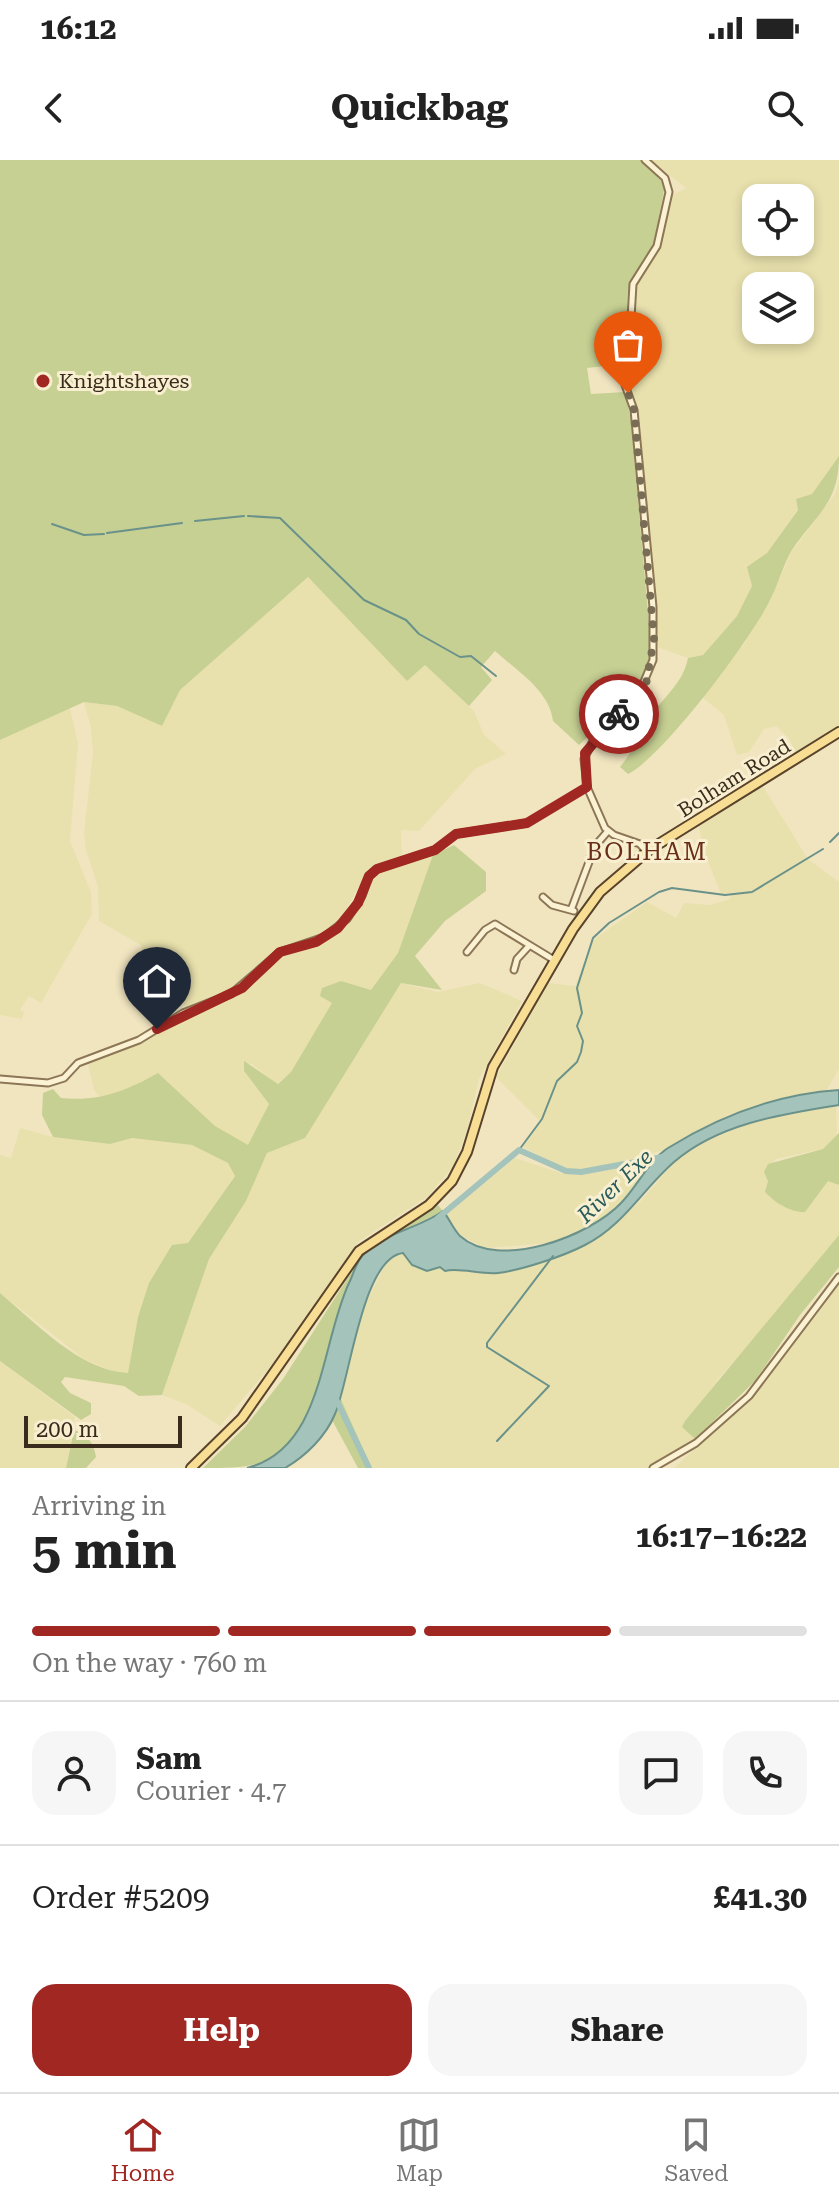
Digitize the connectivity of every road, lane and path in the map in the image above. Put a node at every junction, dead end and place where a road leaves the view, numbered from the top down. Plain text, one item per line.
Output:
1 (645, 160) edge
2 (839, 732) edge
3 (587, 787) junction
4 (608, 831) junction
5 (647, 852) junction
6 (543, 897) dead end
7 (529, 946) junction
8 (467, 952) dead end
9 (555, 961) junction
10 (514, 970) dead end
11 (0, 1079) edge
12 (839, 1277) edge
13 (191, 1468) edge
14 (653, 1468) edge

1 - 3 street
2 - 5 main road, Bolham Road
3 - 4 street
3 - 11 street
4 - 5 street
4 - 6 street
5 - 9 main road, Bolham Road
7 - 8 street
7 - 9 street
7 - 10 street
9 - 13 main road, Bolham Road
12 - 14 street

